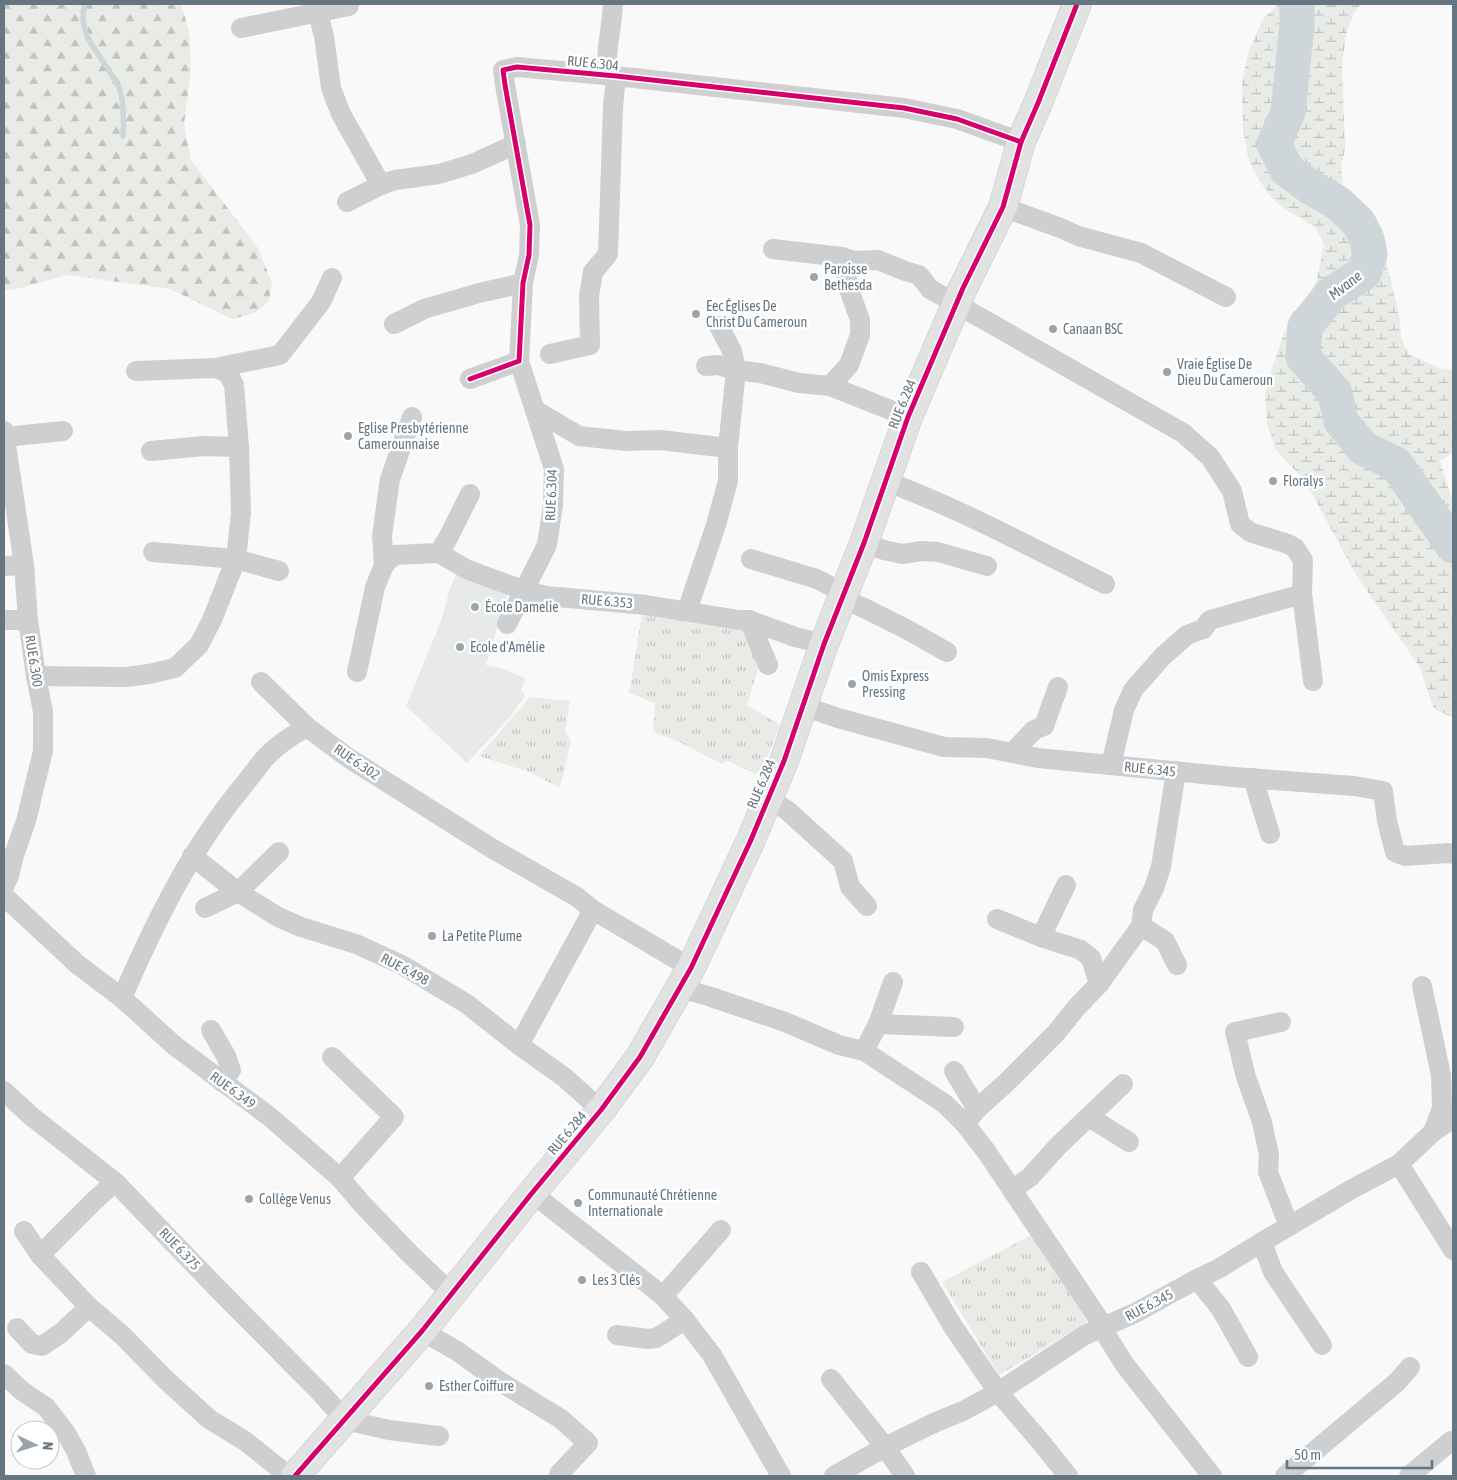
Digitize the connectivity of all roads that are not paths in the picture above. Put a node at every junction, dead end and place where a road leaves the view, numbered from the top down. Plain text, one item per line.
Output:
1 (613, 4) edge
2 (1077, 4) edge
3 (353, 5) edge
4 (318, 13) junction
5 (241, 28) dead end
6 (611, 76) junction
7 (1021, 142) junction
8 (516, 144) junction
9 (381, 185) junction
10 (347, 202) dead end
11 (1003, 207) junction
12 (773, 249) dead end
13 (842, 258) junction
14 (332, 278) dead end
15 (523, 283) junction
16 (1226, 297) dead end
17 (957, 304) junction
18 (394, 324) dead end
19 (719, 326) dead end
20 (550, 354) dead end
21 (520, 361) junction
22 (706, 366) dead end
23 (215, 368) junction
24 (736, 370) junction
25 (136, 372) dead end
26 (470, 379) dead end
27 (830, 386) junction
28 (535, 410) junction
29 (412, 417) dead end
30 (908, 417) junction
31 (63, 431) dead end
32 (4, 434) edge
33 (239, 447) junction
34 (728, 448) junction
35 (151, 451) dead end
36 (885, 481) junction
37 (470, 494) dead end
38 (864, 543) junction
39 (153, 552) dead end
40 (439, 553) junction
41 (236, 559) junction
42 (751, 559) dead end
43 (389, 560) junction
44 (24, 565) junction
45 (4, 566) edge
46 (987, 566) dead end
47 (279, 571) dead end
48 (1105, 584) dead end
49 (525, 591) junction
50 (1302, 594) junction
51 (842, 599) junction
52 (687, 611) junction
53 (4, 620) edge
54 (28, 620) junction
55 (749, 620) junction
56 (506, 624) dead end
57 (824, 644) junction
58 (947, 652) dead end
59 (768, 665) dead end
60 (357, 672) dead end
61 (36, 676) junction
62 (1314, 681) dead end
63 (261, 682) dead end
64 (1058, 687) dead end
65 (803, 706) junction
66 (307, 727) junction
67 (1012, 753) junction
68 (1111, 765) junction
69 (1176, 771) junction
70 (1253, 778) junction
71 (767, 798) junction
72 (1270, 834) dead end
73 (279, 852) dead end
74 (1453, 854) edge
75 (192, 856) junction
76 (1066, 885) dead end
77 (4, 886) edge
78 (238, 892) junction
79 (4, 896) edge
80 (867, 906) dead end
81 (205, 908) dead end
82 (592, 910) junction
83 (998, 919) dead end
84 (1141, 926) junction
85 (1041, 937) junction
86 (1177, 965) dead end
87 (686, 978) junction
88 (893, 982) dead end
89 (1099, 984) junction
90 (1422, 986) dead end
91 (122, 998) junction
92 (1281, 1022) dead end
93 (878, 1024) junction
94 (954, 1027) dead end
95 (211, 1030) dead end
96 (519, 1046) junction
97 (864, 1052) junction
98 (332, 1057) dead end
99 (954, 1071) dead end
100 (222, 1082) junction
101 (1123, 1084) dead end
102 (4, 1091) edge
103 (601, 1110) junction
104 (971, 1116) junction
105 (1089, 1117) junction
106 (1453, 1118) edge
107 (1433, 1132) junction
108 (1129, 1142) dead end
109 (1399, 1164) junction
110 (340, 1178) junction
111 (115, 1182) junction
112 (1012, 1190) junction
113 (532, 1193) junction
114 (1289, 1226) junction
115 (721, 1230) dead end
116 (24, 1231) dead end
117 (1262, 1242) junction
118 (1453, 1250) edge
119 (40, 1255) junction
120 (921, 1272) dead end
121 (1197, 1279) junction
122 (452, 1294) junction
123 (663, 1296) junction
124 (89, 1307) junction
125 (685, 1320) junction
126 (1104, 1327) junction
127 (16, 1328) dead end
128 (422, 1331) junction
129 (617, 1335) dead end
130 (1322, 1345) dead end
131 (1248, 1357) dead end
132 (1410, 1367) dead end
133 (4, 1374) edge
134 (831, 1379) dead end
135 (998, 1392) junction
136 (345, 1420) junction
137 (439, 1436) dead end
138 (1451, 1441) dead end
139 (885, 1447) junction
140 (559, 1474) dead end
141 (86, 1476) edge
142 (285, 1476) edge
143 (295, 1476) edge
144 (781, 1476) edge
145 (834, 1476) edge
146 (905, 1476) edge
147 (1068, 1476) edge
148 (1212, 1476) edge
149 (1285, 1476) edge
150 (1409, 1476) edge

1 - 6 street
2 - 7 street, RUE 6.284
3 - 4 street
4 - 5 street
4 - 9 street
6 - 7 street, RUE 6.304
6 - 8 street, RUE 6.304
6 - 20 street
7 - 11 street, RUE 6.284
8 - 9 street
8 - 15 street, RUE 6.304
9 - 10 street
11 - 16 street
11 - 17 street, RUE 6.284
12 - 13 street
13 - 17 street
13 - 27 street
14 - 23 street
15 - 18 street
15 - 21 street, RUE 6.304
17 - 30 street, RUE 6.284
17 - 50 street
19 - 24 street
21 - 26 street
21 - 28 street, RUE 6.304
22 - 24 street
23 - 25 street
23 - 33 street
24 - 27 street
24 - 34 street
27 - 30 street
28 - 34 street
28 - 49 street, RUE 6.304
29 - 43 street
30 - 36 street, RUE 6.284
31 - 32 street
32 - 44 street, RUE 6.300
33 - 35 street
33 - 41 street
34 - 52 street
36 - 38 street, RUE 6.284
36 - 48 street
37 - 40 street
38 - 46 street
38 - 51 street, RUE 6.284
39 - 41 street
40 - 43 street
40 - 49 street, RUE 6.353
41 - 47 street
41 - 61 street
42 - 51 street
43 - 60 street
44 - 45 street
44 - 54 street, RUE 6.300
49 - 52 street, RUE 6.353
49 - 56 street, RUE 6.304
50 - 62 street
50 - 68 street
51 - 57 street, RUE 6.284
51 - 58 street
52 - 55 street, RUE 6.353
53 - 54 street
54 - 61 street, RUE 6.300
55 - 57 street, RUE 6.353
55 - 59 street
57 - 65 street, RUE 6.284
61 - 77 street, RUE 6.300
63 - 66 street, RUE 6.302
64 - 67 street
65 - 67 street, RUE 6.345
65 - 71 street, RUE 6.284
66 - 75 street
66 - 82 street, RUE 6.302
67 - 68 street, RUE 6.345
68 - 69 street, RUE 6.345
69 - 70 street, RUE 6.345
69 - 84 street
70 - 72 street
70 - 74 street, RUE 6.345
71 - 80 street
71 - 87 street, RUE 6.284
73 - 78 street
75 - 78 street, RUE 6.498
75 - 91 street
76 - 85 street
78 - 81 street
78 - 96 street, RUE 6.498
79 - 91 street, RUE 6.349
82 - 87 street, RUE 6.302
82 - 96 street
83 - 85 street
84 - 86 street
84 - 89 street
85 - 89 street
87 - 97 street, RUE 6.302
87 - 103 street, RUE 6.284
88 - 93 street
89 - 104 street
90 - 107 street
91 - 100 street, RUE 6.349
92 - 114 street
93 - 94 street
93 - 97 street
95 - 100 street
96 - 103 street, RUE 6.498
97 - 104 street, RUE 6.302
98 - 110 street
99 - 104 street
100 - 110 street, RUE 6.349
101 - 105 street
102 - 111 street, RUE 6.375
103 - 113 street, RUE 6.284
104 - 112 street
105 - 108 street
105 - 112 street
106 - 107 street, RUE 6.345
107 - 109 street, RUE 6.345
109 - 114 street, RUE 6.345
109 - 118 street
110 - 122 street, RUE 6.349
111 - 119 street
111 - 136 street, RUE 6.375
112 - 126 street
113 - 122 street, RUE 6.284
113 - 123 street
114 - 117 street, RUE 6.345
115 - 123 street
116 - 119 street
117 - 121 street, RUE 6.345
117 - 130 street
119 - 124 street
120 - 135 street
121 - 126 street, RUE 6.345
121 - 131 street
122 - 128 street, RUE 6.284
123 - 125 street
124 - 127 street
124 - 142 street
125 - 129 street
125 - 144 street
126 - 135 street, RUE 6.345
126 - 148 street
128 - 136 street, RUE 6.284
128 - 140 street
132 - 149 street
133 - 141 street
134 - 139 street
135 - 139 street, RUE 6.345
135 - 147 street
136 - 137 street
136 - 143 street, RUE 6.284
138 - 150 street
139 - 145 street, RUE 6.345
139 - 146 street

